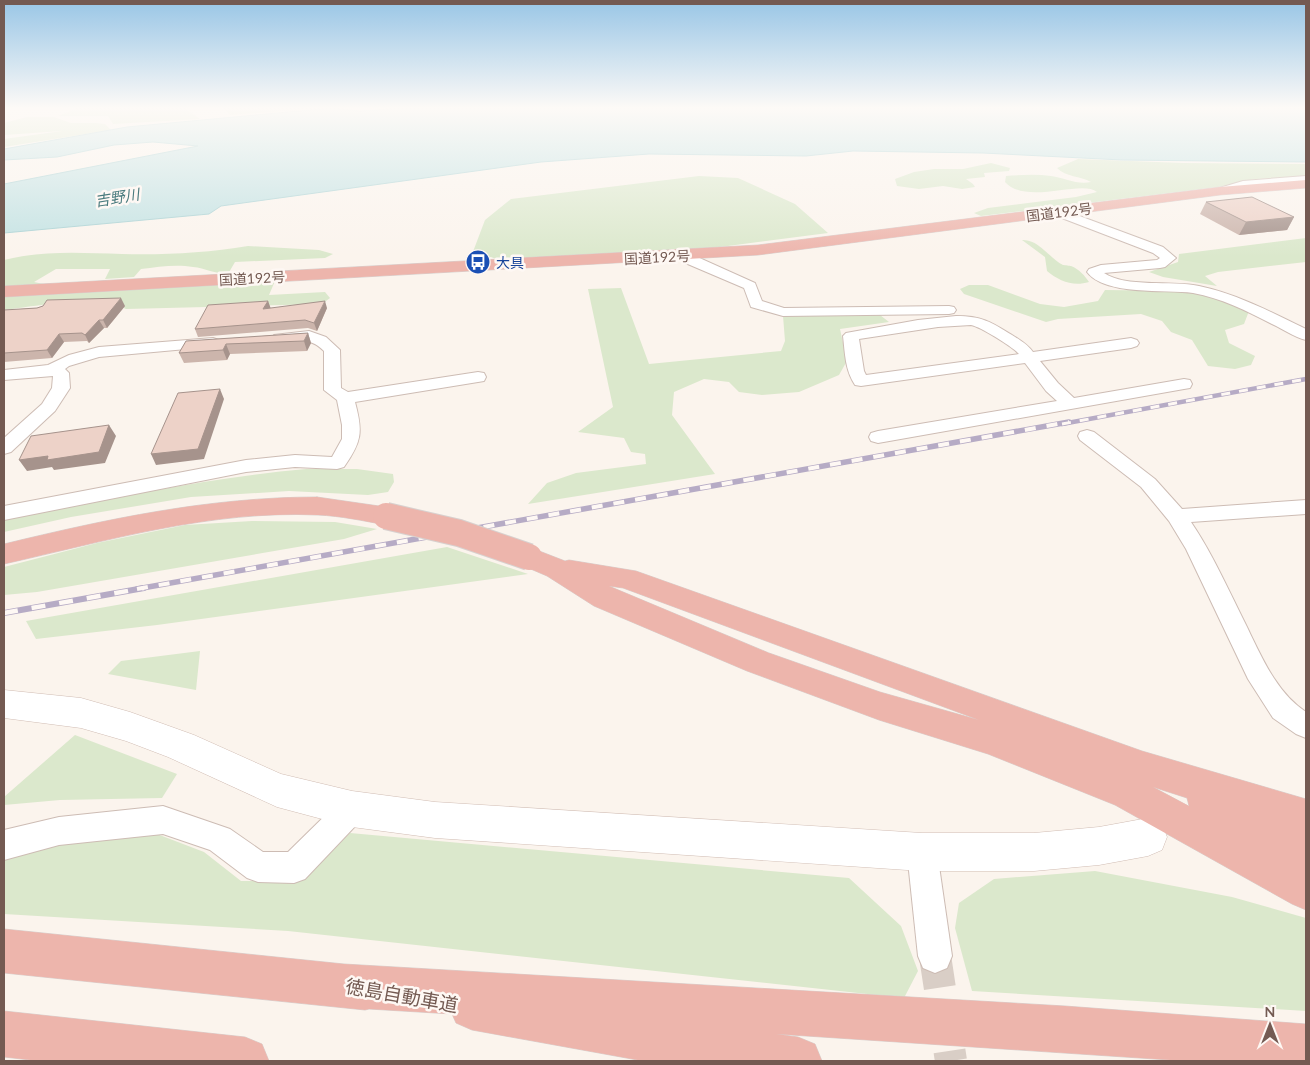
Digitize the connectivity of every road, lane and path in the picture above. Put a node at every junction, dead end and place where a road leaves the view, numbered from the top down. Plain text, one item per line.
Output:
1 (1306, 179) edge
2 (1306, 184) edge
3 (1220, 191) junction
4 (1058, 212) junction
5 (684, 256) junction
6 (4, 292) edge
7 (1306, 335) edge
8 (268, 338) edge
9 (228, 342) edge
10 (1131, 343) dead end
11 (1024, 351) junction
12 (52, 370) junction
13 (4, 376) edge
14 (478, 377) dead end
15 (1184, 384) dead end
16 (345, 398) junction
17 (1070, 403) junction
18 (1087, 436) dead end
19 (878, 437) dead end
20 (4, 448) edge
21 (1306, 506) edge
22 (4, 513) edge
23 (1177, 516) junction
24 (4, 554) edge
25 (557, 569) junction
26 (4, 704) edge
27 (1306, 726) edge
28 (1142, 767) junction
29 (352, 809) junction
30 (1306, 817) edge
31 (1148, 838) dead end
32 (4, 845) edge
33 (1306, 851) edge
34 (922, 852) junction
35 (1306, 890) edge
36 (4, 951) edge
37 (935, 956) tunnel mouth
38 (346, 985) junction
39 (4, 1034) edge
40 (1306, 1047) edge
41 (245, 1061) edge
42 (798, 1061) edge

1 - 3 street
2 - 3 highway, 国道192号
3 - 4 highway, 国道192号
4 - 5 highway, 国道192号
4 - 7 street
5 - 6 highway, 国道192号
5 - 11 street
8 - 16 street
9 - 12 street
10 - 11 street
11 - 11 street
11 - 17 street
12 - 13 street
12 - 20 street
14 - 16 street
15 - 17 street
16 - 22 street
17 - 19 street
18 - 23 street
21 - 23 street
23 - 27 street
24 - 25 highway, bridge
25 - 28 highway
25 - 35 highway
26 - 29 street
28 - 30 highway
28 - 33 highway
29 - 32 street
29 - 34 street
31 - 34 street
34 - 37 street
36 - 38 highway, 徳島自動車道
38 - 40 highway
38 - 42 highway, 徳島自動車道
39 - 41 highway

